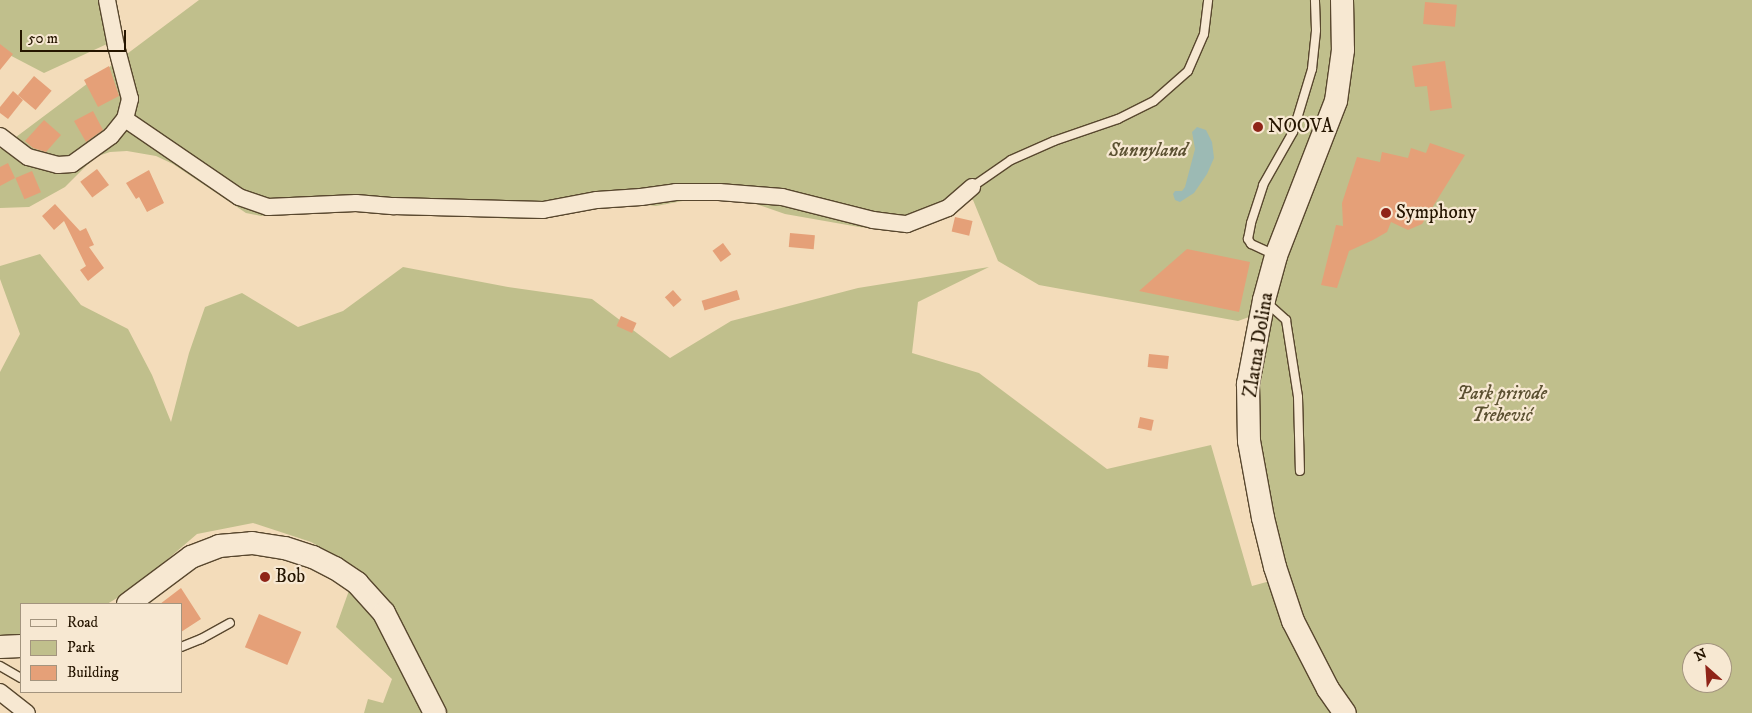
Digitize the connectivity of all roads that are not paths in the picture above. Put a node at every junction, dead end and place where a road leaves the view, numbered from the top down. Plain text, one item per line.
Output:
1 (106, 0) edge
2 (1208, 0) edge
3 (1315, 0) edge
4 (1342, 0) edge
5 (125, 119) junction
6 (0, 136) edge
7 (972, 187) joint
8 (1276, 256) junction
9 (1264, 300) junction
10 (1300, 471) dead end
11 (129, 603) edge
12 (230, 623) dead end
13 (20, 646) edge
14 (182, 646) edge
15 (0, 647) edge
16 (0, 666) edge
17 (20, 677) edge
18 (1, 696) edge
19 (28, 713) edge
20 (435, 713) edge
21 (1345, 713) edge

1 - 5 street
2 - 7 lane
3 - 8 lane
4 - 8 main road, Zlatna Dolina
5 - 6 street
5 - 7 street
8 - 9 main road, Zlatna Dolina
9 - 10 lane
9 - 21 main road, Zlatna Dolina
11 - 20 main road
12 - 14 lane
13 - 15 main road
16 - 17 lane
18 - 19 street

